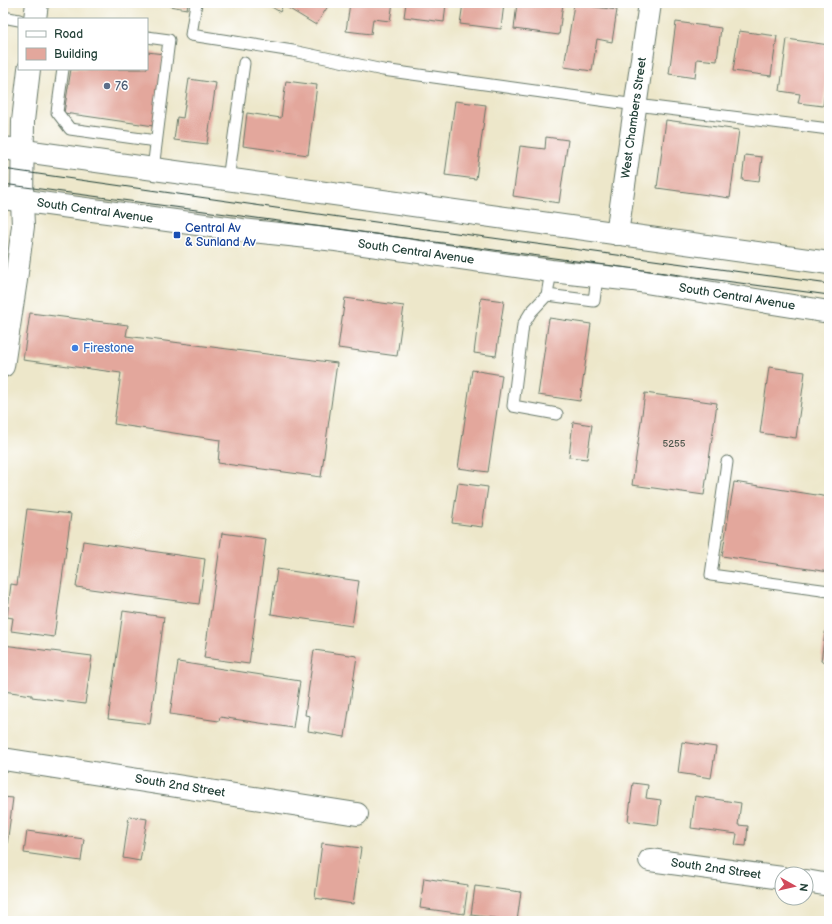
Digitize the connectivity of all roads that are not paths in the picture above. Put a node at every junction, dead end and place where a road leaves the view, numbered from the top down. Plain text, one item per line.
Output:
1 (37, 3) edge
2 (196, 3) edge
3 (650, 3) edge
4 (3, 17) edge
5 (35, 18) edge
6 (18, 20) edge
7 (148, 37) edge
8 (244, 62) dead end
9 (29, 70) edge
10 (63, 70) edge
11 (636, 104) junction
12 (829, 129) edge
13 (156, 141) junction
14 (13, 149) edge
15 (153, 169) junction
16 (228, 180) junction
17 (13, 200) edge
18 (617, 234) junction
19 (829, 263) edge
20 (551, 271) junction
21 (597, 277) junction
22 (548, 295) junction
23 (829, 312) edge
24 (3, 366) edge
25 (557, 414) dead end
26 (727, 462) dead end
27 (829, 591) edge
28 (3, 759) edge
29 (357, 814) dead end
30 (650, 860) dead end
31 (774, 877) edge
32 (814, 882) edge
33 (829, 885) edge

1 - 5 main road
2 - 11 lane
3 - 11 main road, West Chambers Street
4 - 6 lane
7 - 13 lane
8 - 16 lane
9 - 14 main road
10 - 13 lane
11 - 12 lane
11 - 18 main road, West Chambers Street
13 - 15 lane
14 - 15 main road
14 - 17 main road
15 - 16 main road
16 - 18 main road
17 - 20 main road, South Central Avenue
17 - 24 main road
18 - 19 main road
20 - 21 main road, South Central Avenue
20 - 22 lane
21 - 22 lane
21 - 23 main road, South Central Avenue
22 - 25 lane
26 - 27 lane
28 - 29 main road, South 2nd Street
30 - 31 main road, South 2nd Street
32 - 33 main road

